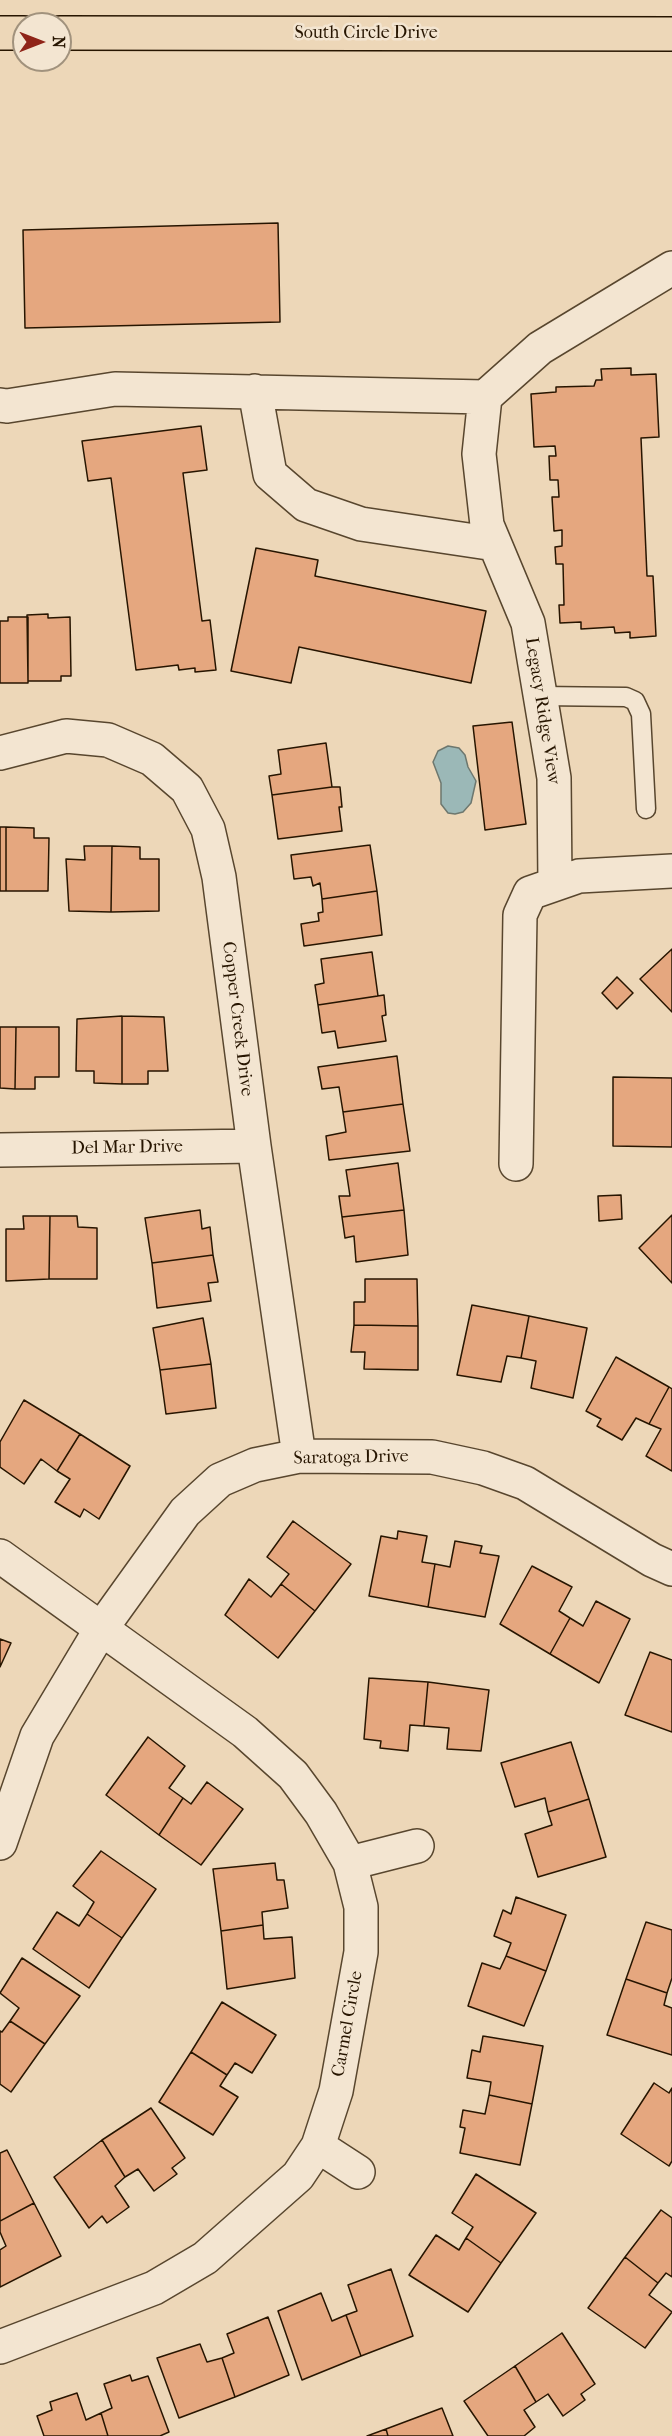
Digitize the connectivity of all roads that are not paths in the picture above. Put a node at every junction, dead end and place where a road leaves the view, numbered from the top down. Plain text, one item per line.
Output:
1 (72, 33) edge
2 (672, 34) edge
3 (672, 268) edge
4 (255, 391) junction
5 (485, 397) junction
6 (0, 405) edge
7 (495, 544) junction
8 (540, 696) junction
9 (0, 753) edge
10 (646, 809) dead end
11 (672, 871) edge
12 (555, 884) junction
13 (254, 1146) junction
14 (0, 1150) edge
15 (516, 1164) dead end
16 (299, 1456) junction
17 (0, 1557) edge
18 (672, 1569) edge
19 (101, 1629) junction
20 (0, 1843) edge
21 (417, 1846) dead end
22 (350, 1863) junction
23 (318, 2146) junction
24 (358, 2172) dead end
25 (0, 2347) edge

1 - 2 main road, South Circle Drive
3 - 5 street
4 - 5 street
4 - 6 street
4 - 7 street
5 - 7 street, Legacy Ridge View
7 - 8 street, Legacy Ridge View
8 - 10 lane
8 - 12 street, Legacy Ridge View
9 - 13 street, Copper Creek Drive
11 - 12 street
12 - 15 street
13 - 14 street, Del Mar Drive
13 - 16 street, Copper Creek Drive
16 - 18 street, Saratoga Drive
16 - 19 street, Saratoga Drive
17 - 19 street, Carmel Circle
19 - 20 street, Saratoga Drive
19 - 22 street, Carmel Circle
21 - 22 street
22 - 23 street, Carmel Circle
23 - 24 street
23 - 25 street, Carmel Circle

